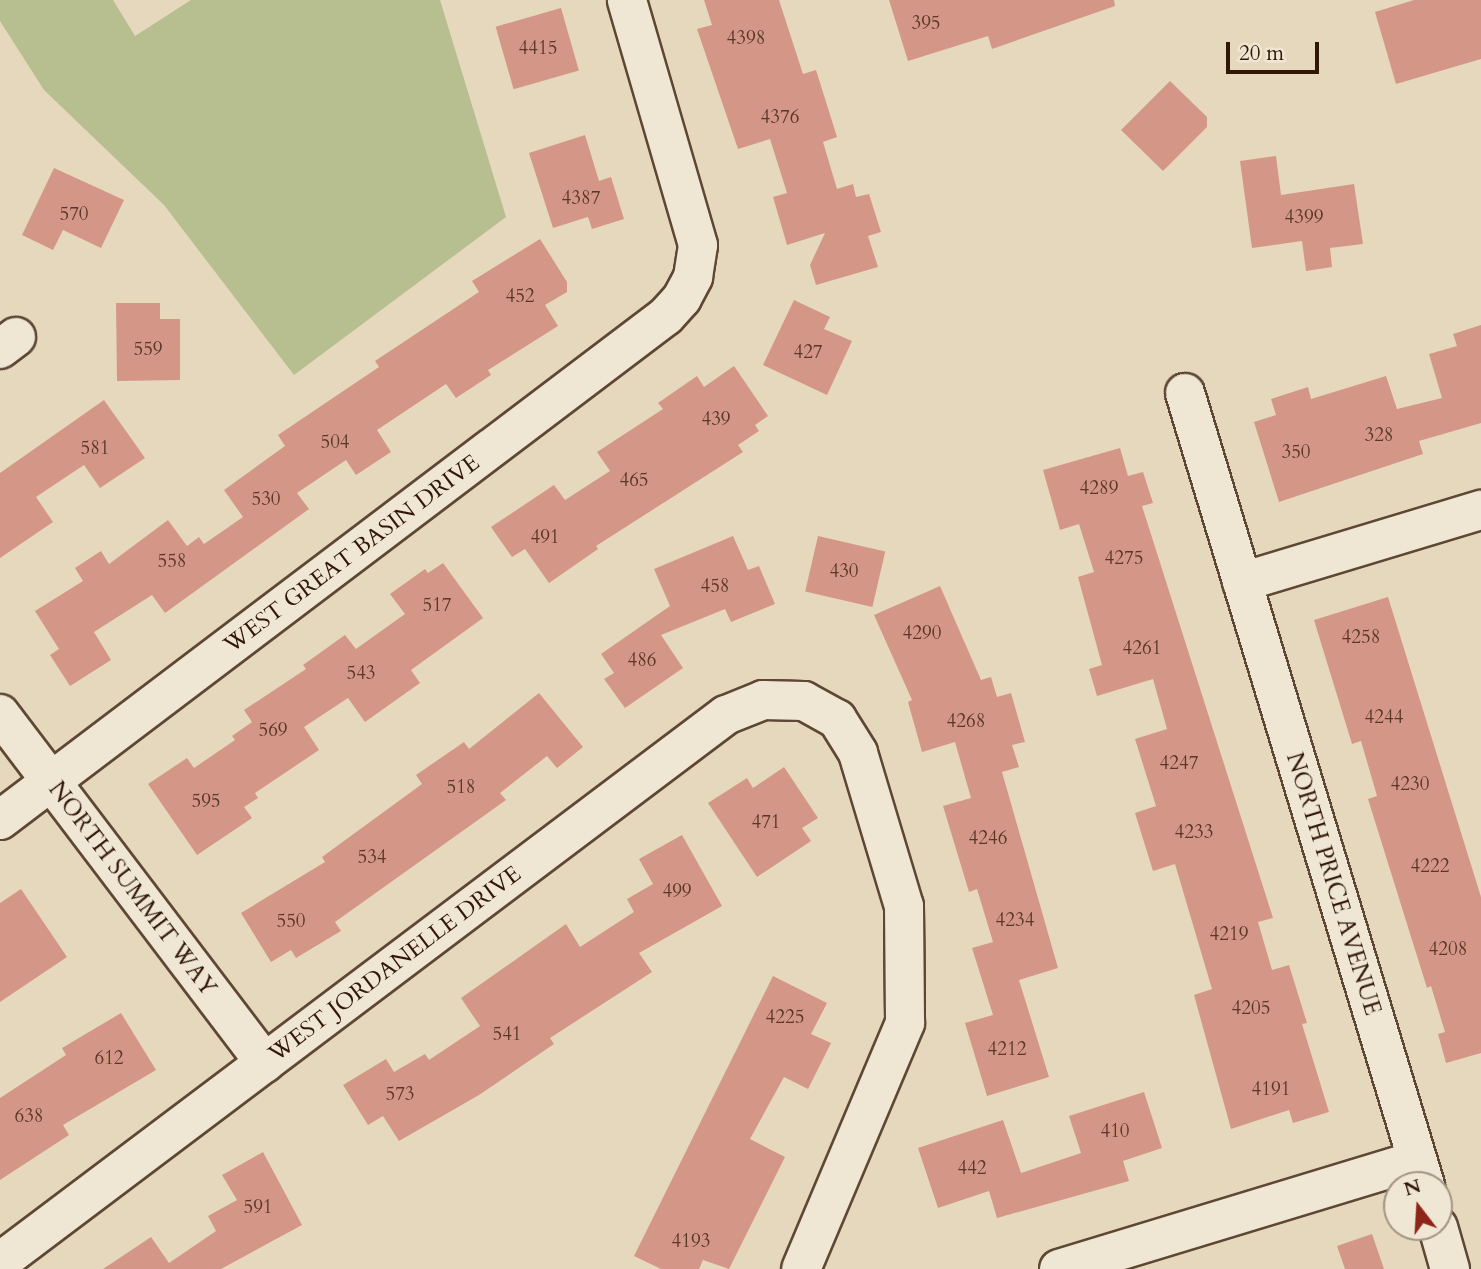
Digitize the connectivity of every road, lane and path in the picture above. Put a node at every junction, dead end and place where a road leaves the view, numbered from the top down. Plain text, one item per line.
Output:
1 (627, 0) edge
2 (1185, 393) dead end
3 (1481, 510) edge
4 (1242, 582) junction
5 (0, 715) edge
6 (51, 781) junction
7 (0, 820) edge
8 (265, 1063) junction
9 (1421, 1171) edge
10 (1383, 1182) edge
11 (1442, 1241) edge
12 (0, 1262) edge
13 (801, 1269) edge
14 (1059, 1269) edge
15 (1450, 1269) edge

1 - 6 street, WEST GREAT BASIN DRIVE
2 - 4 street, NORTH PRICE AVENUE
3 - 4 street
4 - 9 street, NORTH PRICE AVENUE
5 - 6 street, NORTH SUMMIT WAY
6 - 7 street, WEST GREAT BASIN DRIVE
6 - 8 street, NORTH SUMMIT WAY
8 - 12 street, WEST JORDANELLE DRIVE
8 - 13 street, WEST JORDANELLE DRIVE
10 - 14 street
11 - 15 street

